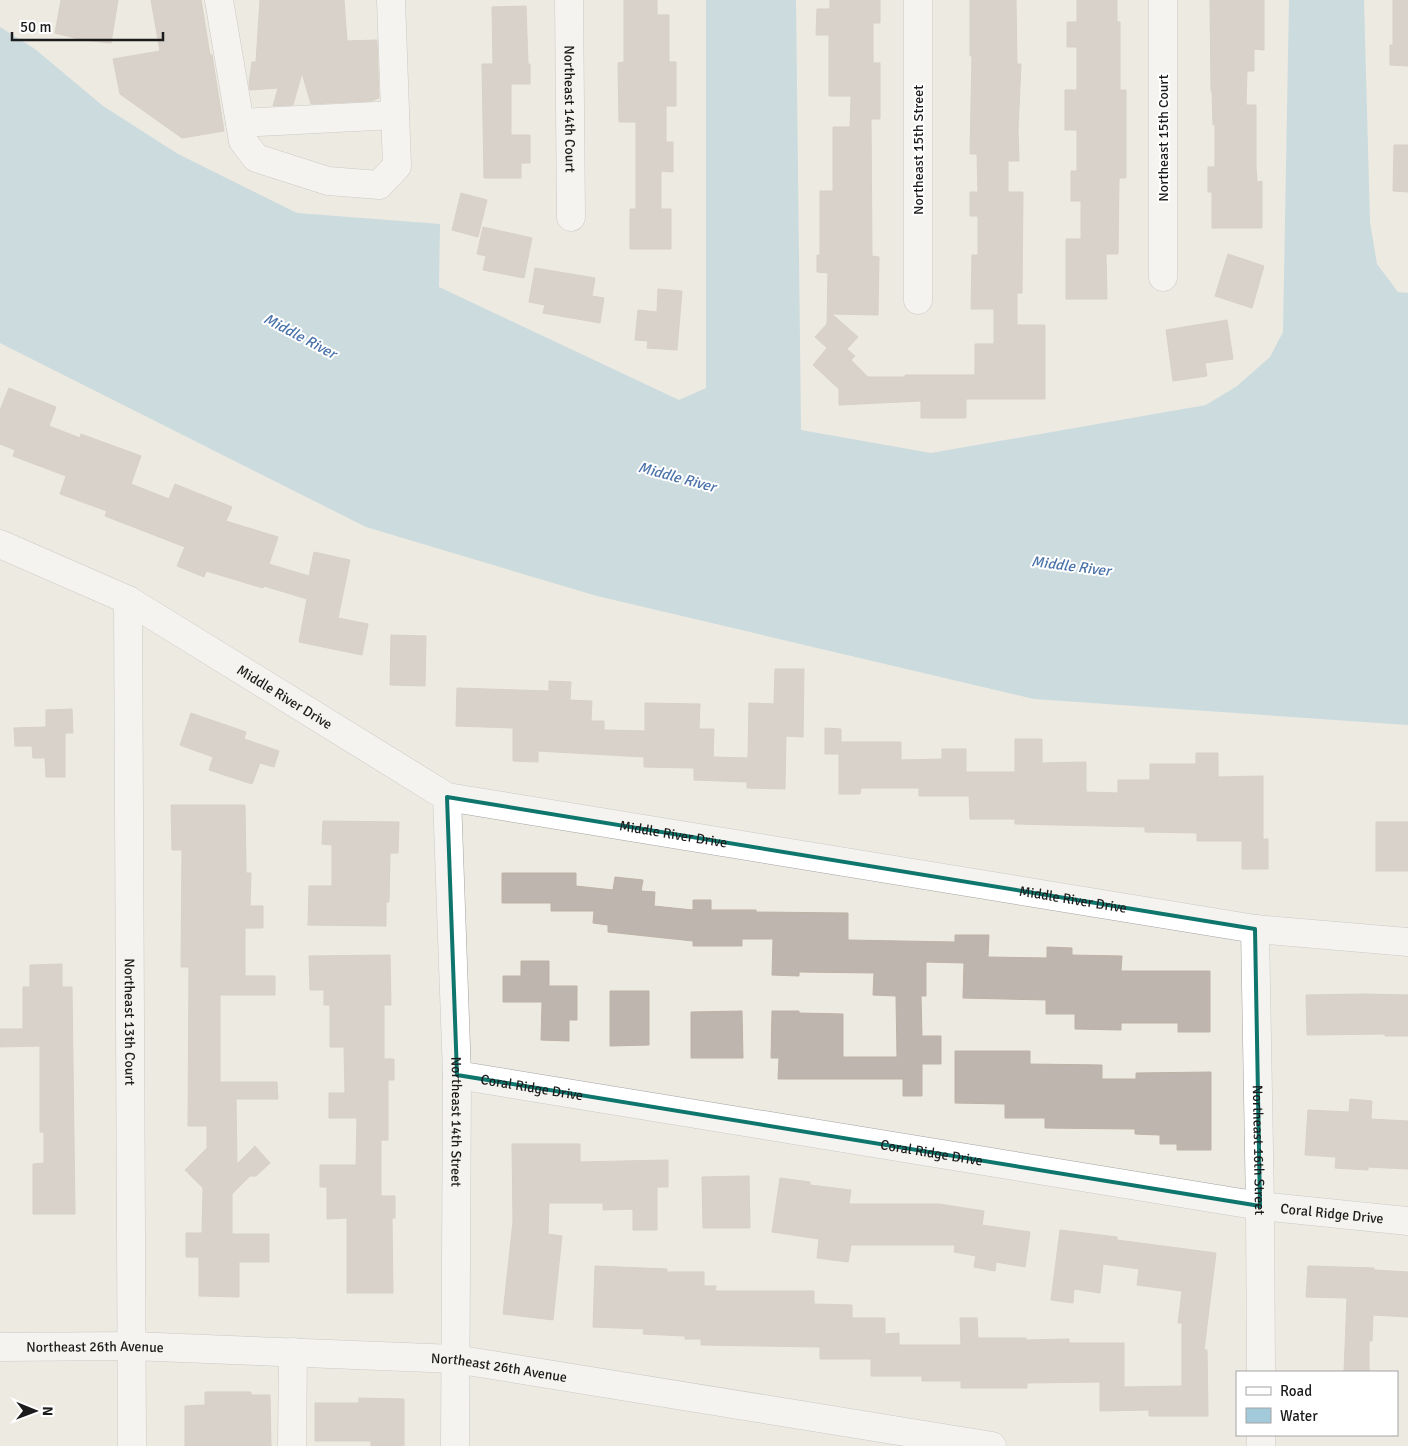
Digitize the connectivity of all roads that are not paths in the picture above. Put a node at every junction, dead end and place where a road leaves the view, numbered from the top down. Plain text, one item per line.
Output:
1 (218, 0) edge
2 (391, 0) edge
3 (569, 0) edge
4 (918, 0) edge
5 (1164, 0) edge
6 (395, 114) junction
7 (240, 123) junction
8 (572, 217) dead end
9 (1164, 277) dead end
10 (918, 300) dead end
11 (0, 544) edge
12 (128, 600) junction
13 (447, 797) junction
14 (1255, 929) junction
15 (1408, 942) edge
16 (457, 1075) junction
17 (1260, 1206) junction
18 (1408, 1221) edge
19 (132, 1346) junction
20 (0, 1347) edge
21 (293, 1352) junction
22 (455, 1359) junction
23 (1261, 1371) edge
24 (861, 1435) edge
25 (132, 1446) edge
26 (292, 1446) edge
27 (455, 1446) edge
28 (992, 1446) edge

1 - 7 street
2 - 6 street
3 - 8 street, Northeast 14th Court
4 - 10 street, Northeast 15th Street
5 - 9 street, Northeast 15th Court
6 - 7 street
6 - 7 street
11 - 12 street, Middle River Drive
12 - 13 street, Middle River Drive
12 - 19 street, Northeast 13th Court
13 - 14 street, Middle River Drive
13 - 16 street, Northeast 14th Street
14 - 15 street, Middle River Drive
14 - 17 street, Northeast 16th Street
16 - 17 street, Coral Ridge Drive
16 - 22 street, Northeast 14th Street
17 - 18 street, Coral Ridge Drive
17 - 23 street, Northeast 16th Street
19 - 20 street, Northeast 26th Avenue
19 - 21 street, Northeast 26th Avenue
19 - 25 street, Northeast 13th Court
21 - 22 street, Northeast 26th Avenue
21 - 26 street
22 - 24 street, Northeast 26th Avenue
22 - 27 street, Northeast 14th Street
24 - 28 street, Northeast 26th Avenue

